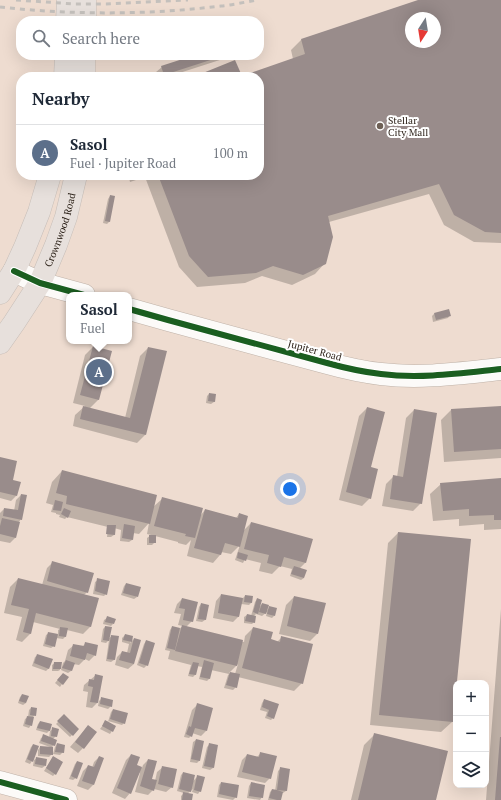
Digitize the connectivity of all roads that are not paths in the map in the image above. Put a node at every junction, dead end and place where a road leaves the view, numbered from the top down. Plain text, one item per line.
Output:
1 (68, 0) edge
2 (85, 0) edge
3 (67, 16) edge
4 (85, 16) edge
5 (66, 60) edge
6 (84, 60) edge
7 (64, 72) edge
8 (84, 72) edge
9 (49, 180) edge
10 (75, 180) edge
11 (14, 271) junction
12 (40, 283) junction
13 (73, 292) edge
14 (0, 293) edge
15 (132, 310) edge
16 (0, 343) edge
17 (501, 369) edge
18 (0, 782) edge
19 (66, 800) edge

1 - 3 main road
2 - 4 main road
5 - 7 main road
6 - 8 main road
9 - 11 main road
10 - 12 main road, Crownwood Road
11 - 12 street
11 - 14 main road
12 - 13 street
12 - 16 main road, Crownwood Road
15 - 17 street, Jupiter Road
18 - 19 street

